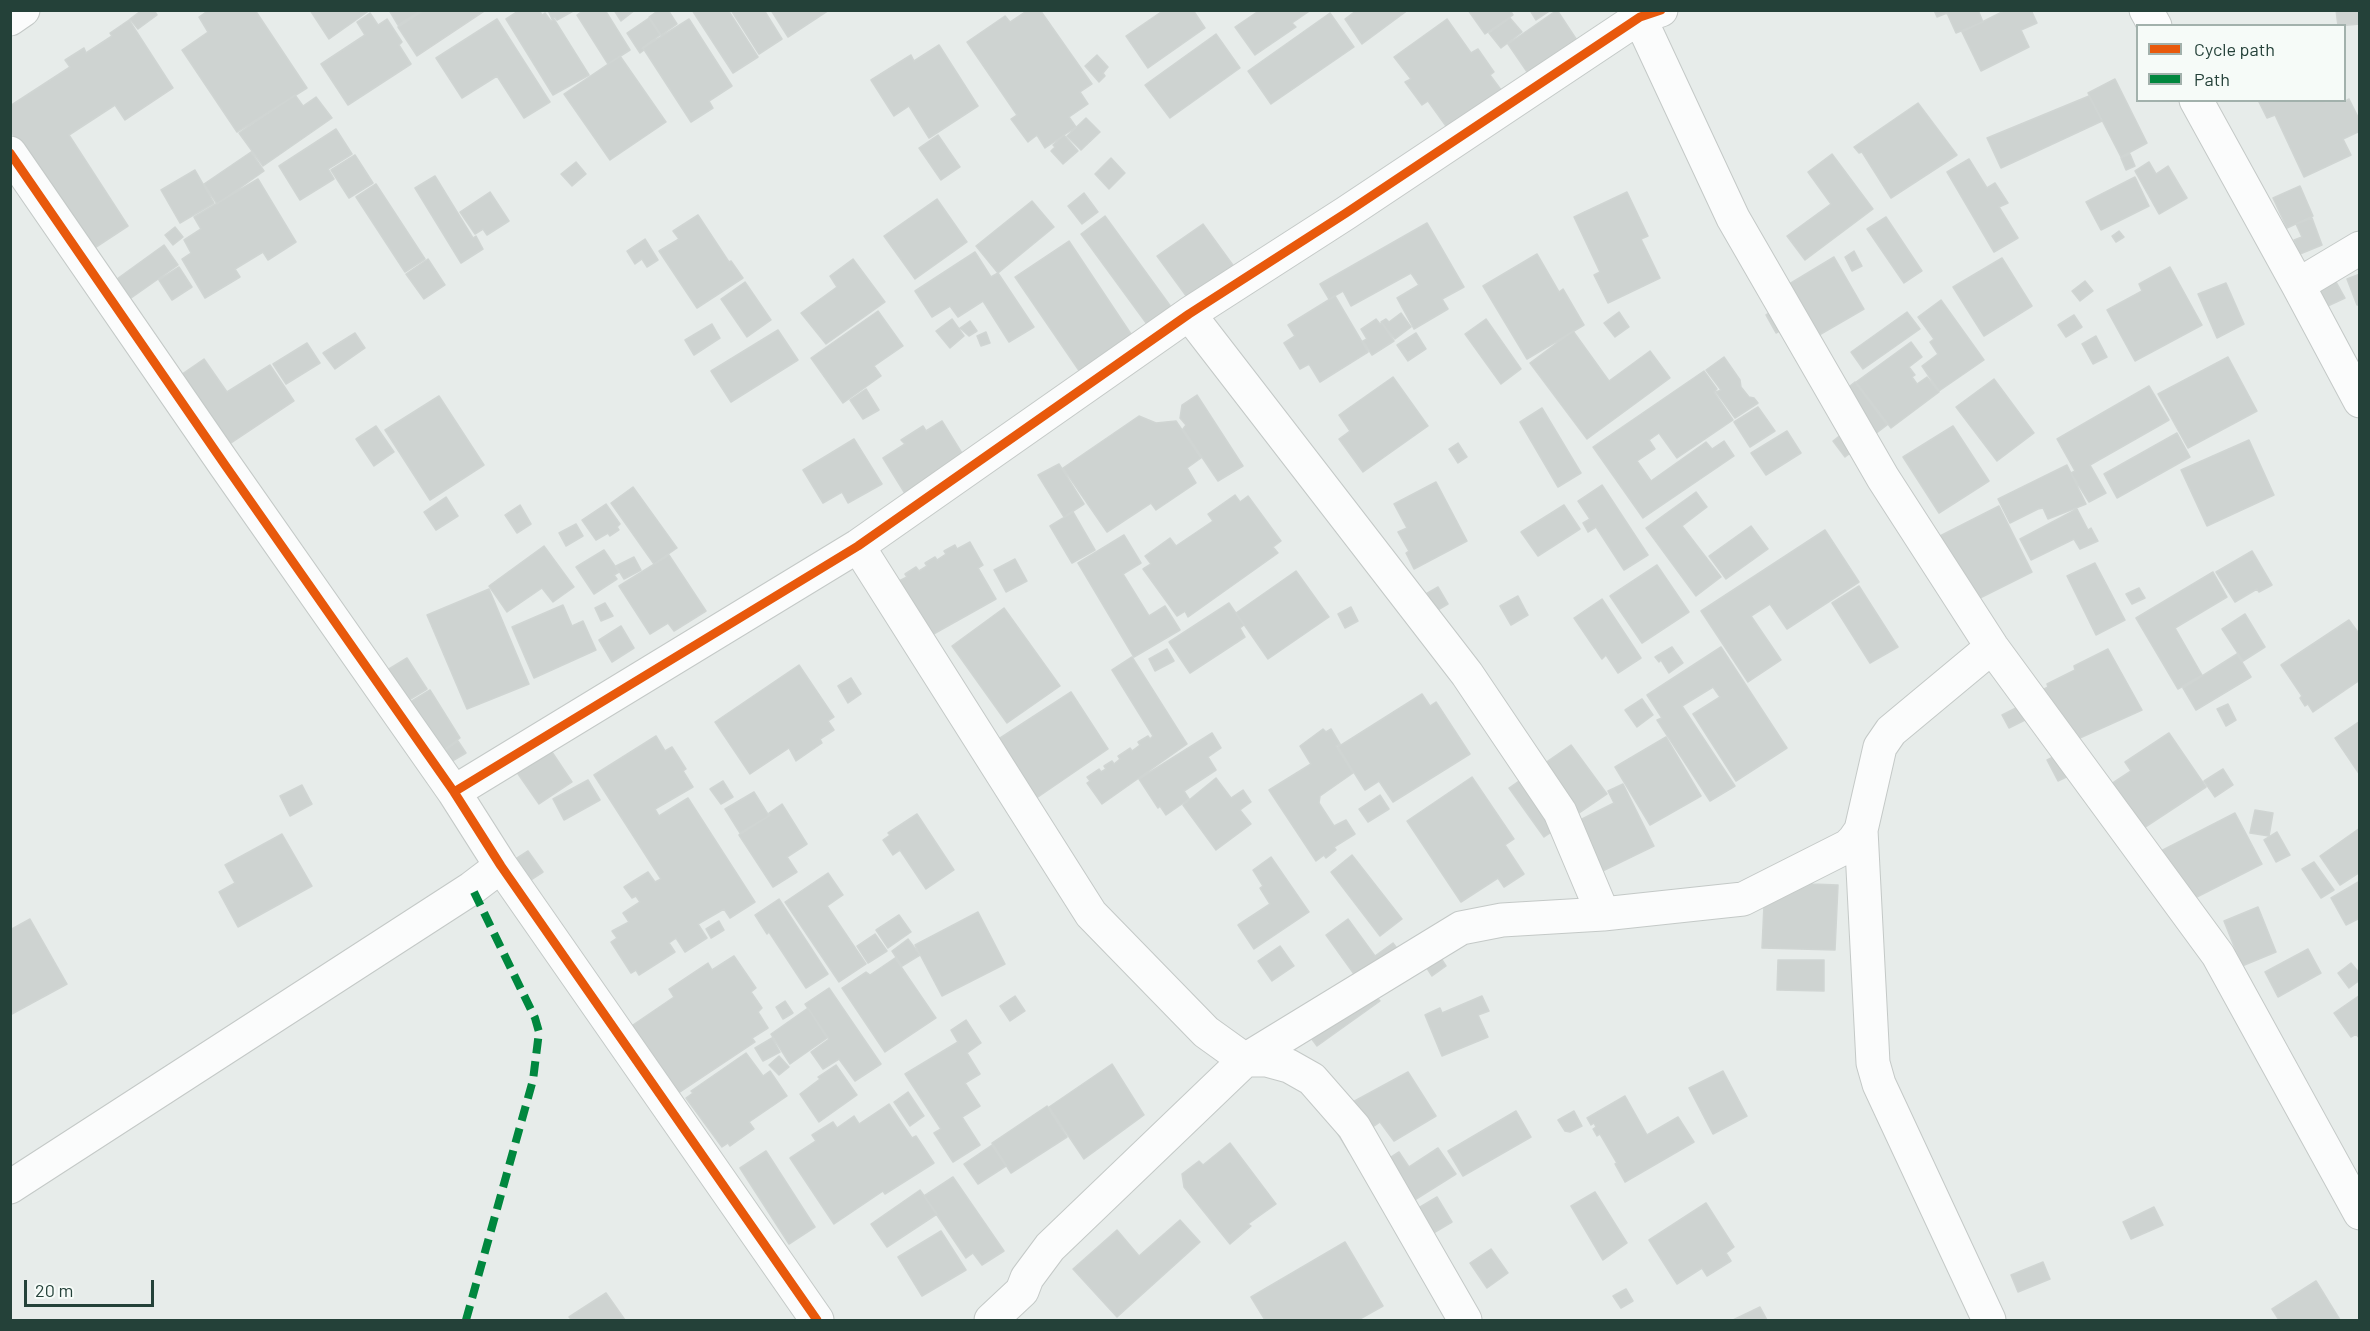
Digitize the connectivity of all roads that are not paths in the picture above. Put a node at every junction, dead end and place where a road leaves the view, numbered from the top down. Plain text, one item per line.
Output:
1 (23, 10) edge
2 (2146, 10) edge
3 (1645, 13) edge
4 (10, 19) edge
5 (2153, 24) edge
6 (2197, 102) edge
7 (10, 153) edge
8 (2360, 248) edge
9 (2298, 285) junction
10 (1189, 314) junction
11 (2360, 401) edge
12 (858, 546) junction
13 (1992, 647) junction
14 (454, 792) junction
15 (1861, 830) junction
16 (501, 867) junction
17 (1603, 914) junction
18 (1245, 1060) junction
19 (10, 1187) edge
20 (2360, 1213) edge
21 (817, 1320) edge
22 (991, 1320) edge
23 (1465, 1320) edge
24 (1989, 1320) edge

1 - 4 street
2 - 5 street
3 - 10 street
3 - 13 street
6 - 9 street
7 - 14 street
8 - 9 street
9 - 11 street
10 - 12 street
10 - 17 street
12 - 14 street
12 - 18 street
13 - 15 street
13 - 20 street
14 - 16 street
15 - 17 street
15 - 24 street
16 - 19 street
16 - 21 street
17 - 18 street
18 - 22 street
18 - 23 street

